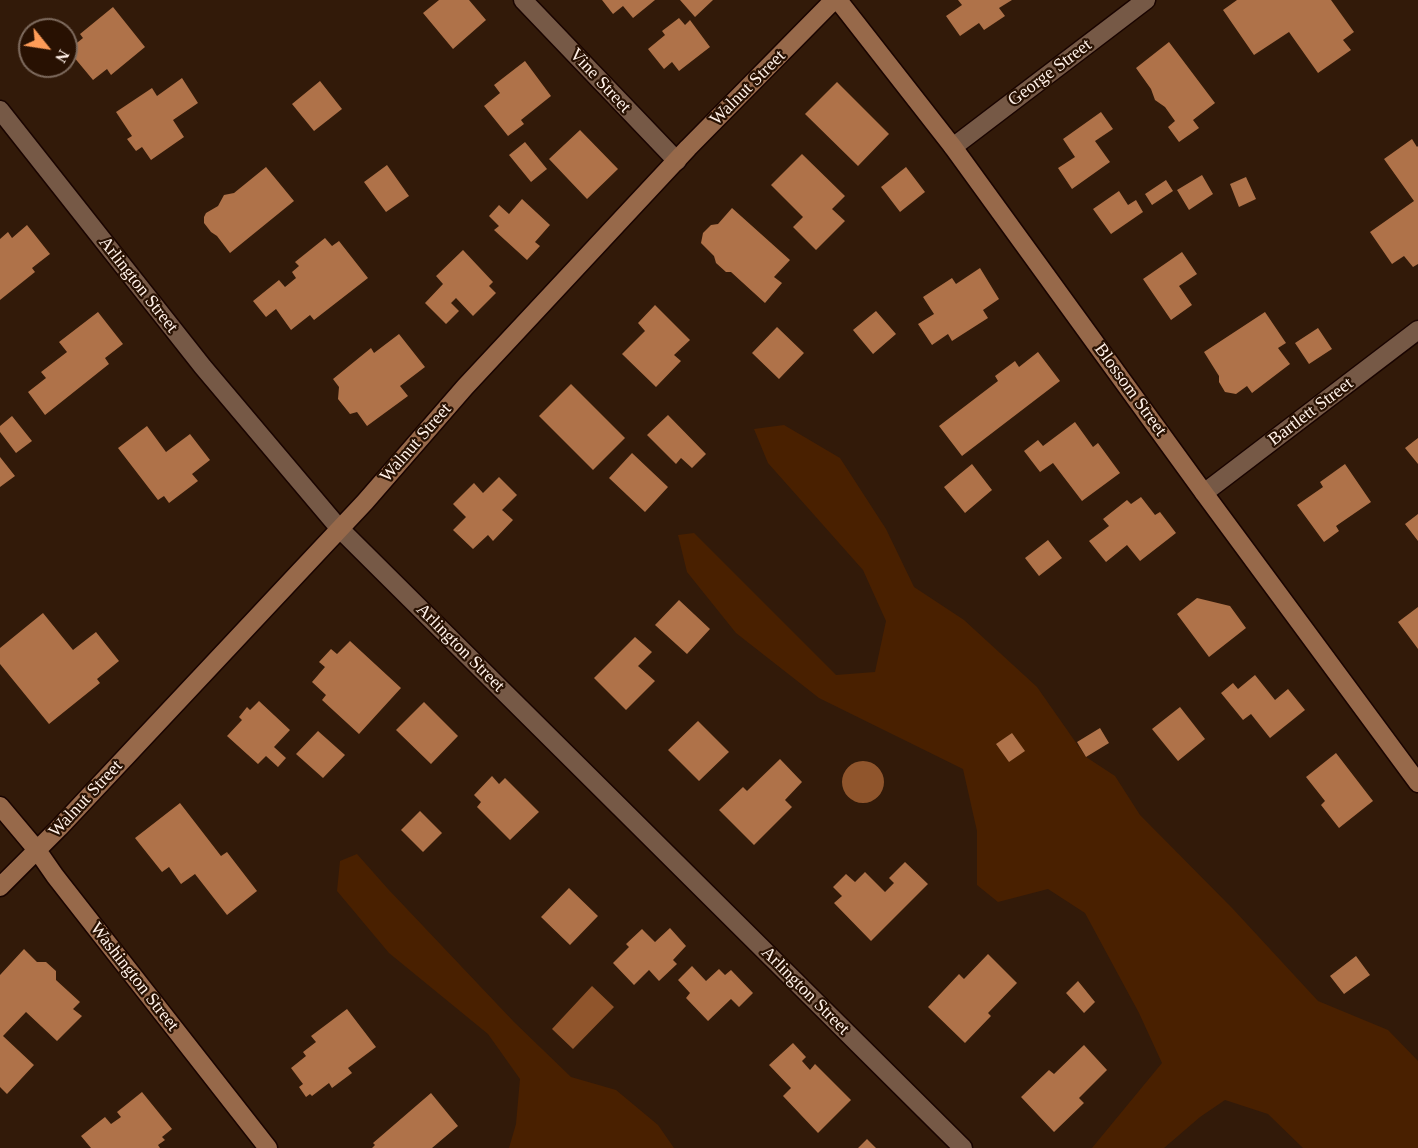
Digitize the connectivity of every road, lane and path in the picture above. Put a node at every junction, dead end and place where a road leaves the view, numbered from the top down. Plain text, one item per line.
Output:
1 (524, 0) edge
2 (836, 0) edge
3 (1146, 0) edge
4 (0, 110) edge
5 (953, 147) junction
6 (677, 162) junction
7 (1418, 330) edge
8 (1204, 494) junction
9 (339, 528) junction
10 (1418, 783) edge
11 (0, 806) edge
12 (37, 850) junction
13 (0, 887) edge
14 (268, 1148) edge
15 (963, 1148) edge

1 - 6 street, Vine Street
2 - 5 street, Blossom Street
2 - 6 street, Walnut Street
3 - 5 street, George Street
4 - 9 street, Arlington Street
5 - 8 street, Blossom Street
6 - 9 street, Walnut Street
7 - 8 street, Bartlett Street
8 - 10 street, Blossom Street
9 - 12 street, Walnut Street
9 - 15 street, Arlington Street
11 - 12 street, Washington Street
12 - 13 street, Walnut Street
12 - 14 street, Washington Street

